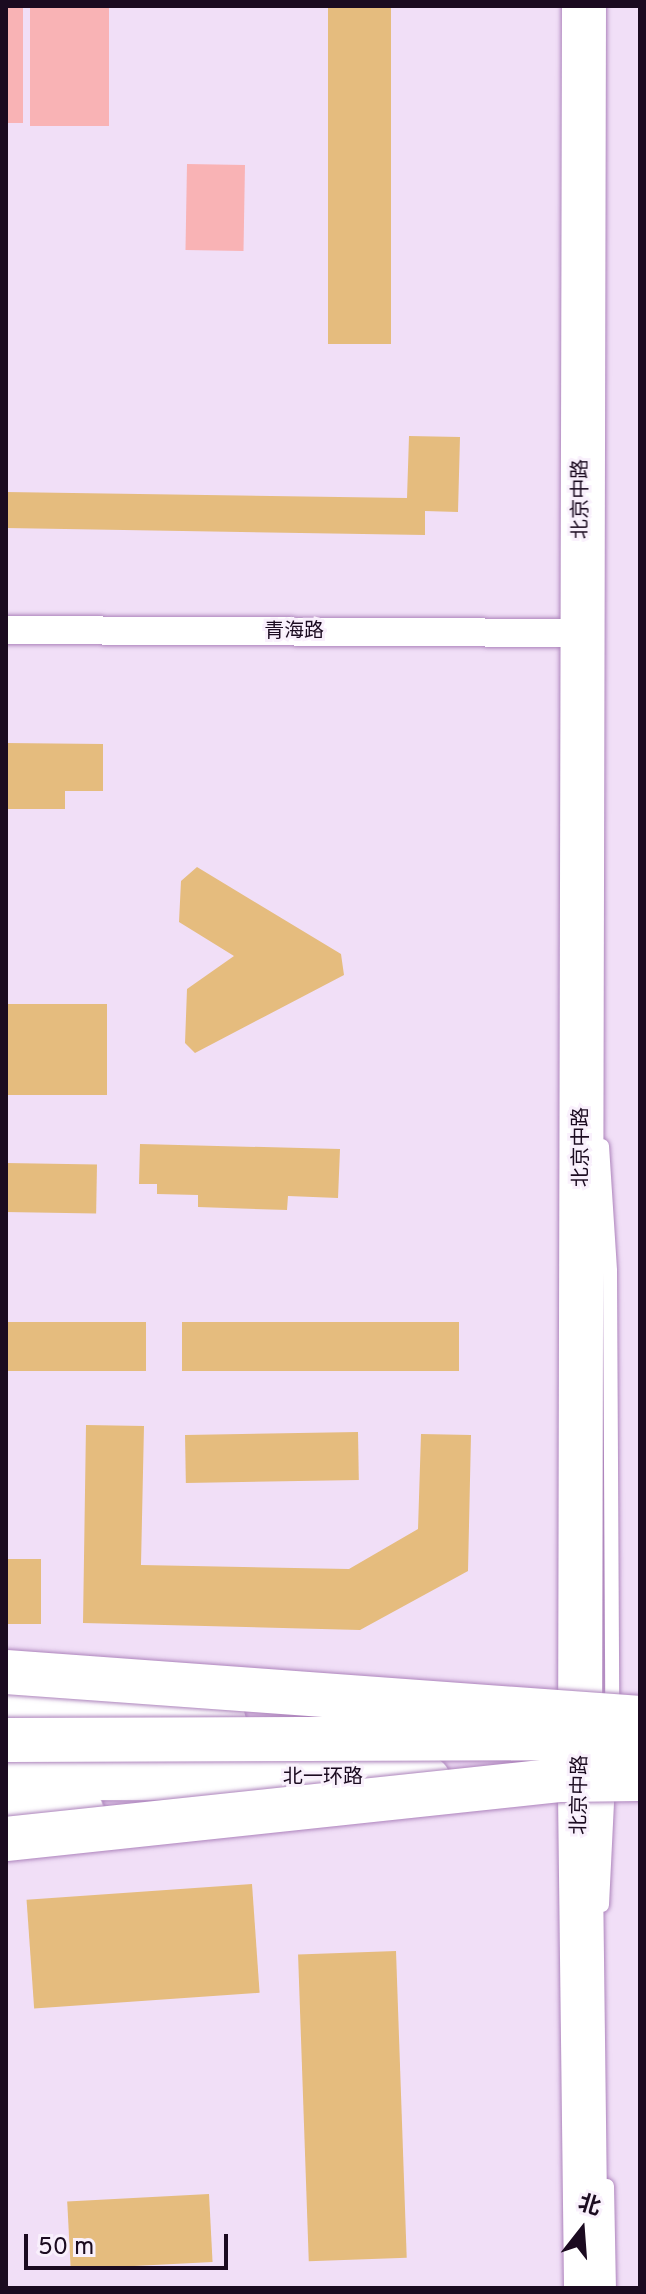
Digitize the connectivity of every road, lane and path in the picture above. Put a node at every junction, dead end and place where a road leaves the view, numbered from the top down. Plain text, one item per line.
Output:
1 (584, 6) edge
2 (6, 630) edge
3 (581, 633) junction
4 (602, 1132) dead end
5 (6, 1672) edge
6 (6, 1710) edge
7 (295, 1723) dead end
8 (6, 1740) edge
9 (613, 1756) edge
10 (204, 1802) dead end
11 (7, 1812) edge
12 (602, 1925) dead end
13 (606, 2168) dead end
14 (586, 2288) edge
15 (609, 2288) edge

1 - 3 main road, 北京中路
2 - 3 street, 青海路
3 - 9 main road, 北京中路
4 - 9 lane
5 - 9 main road, bridge
6 - 7 main road
8 - 9 main road, 北一环路, bridge
9 - 11 main road, bridge
9 - 11 main road, 北一环路, bridge
9 - 12 lane
9 - 14 main road, 北京中路
10 - 11 main road
13 - 15 lane

